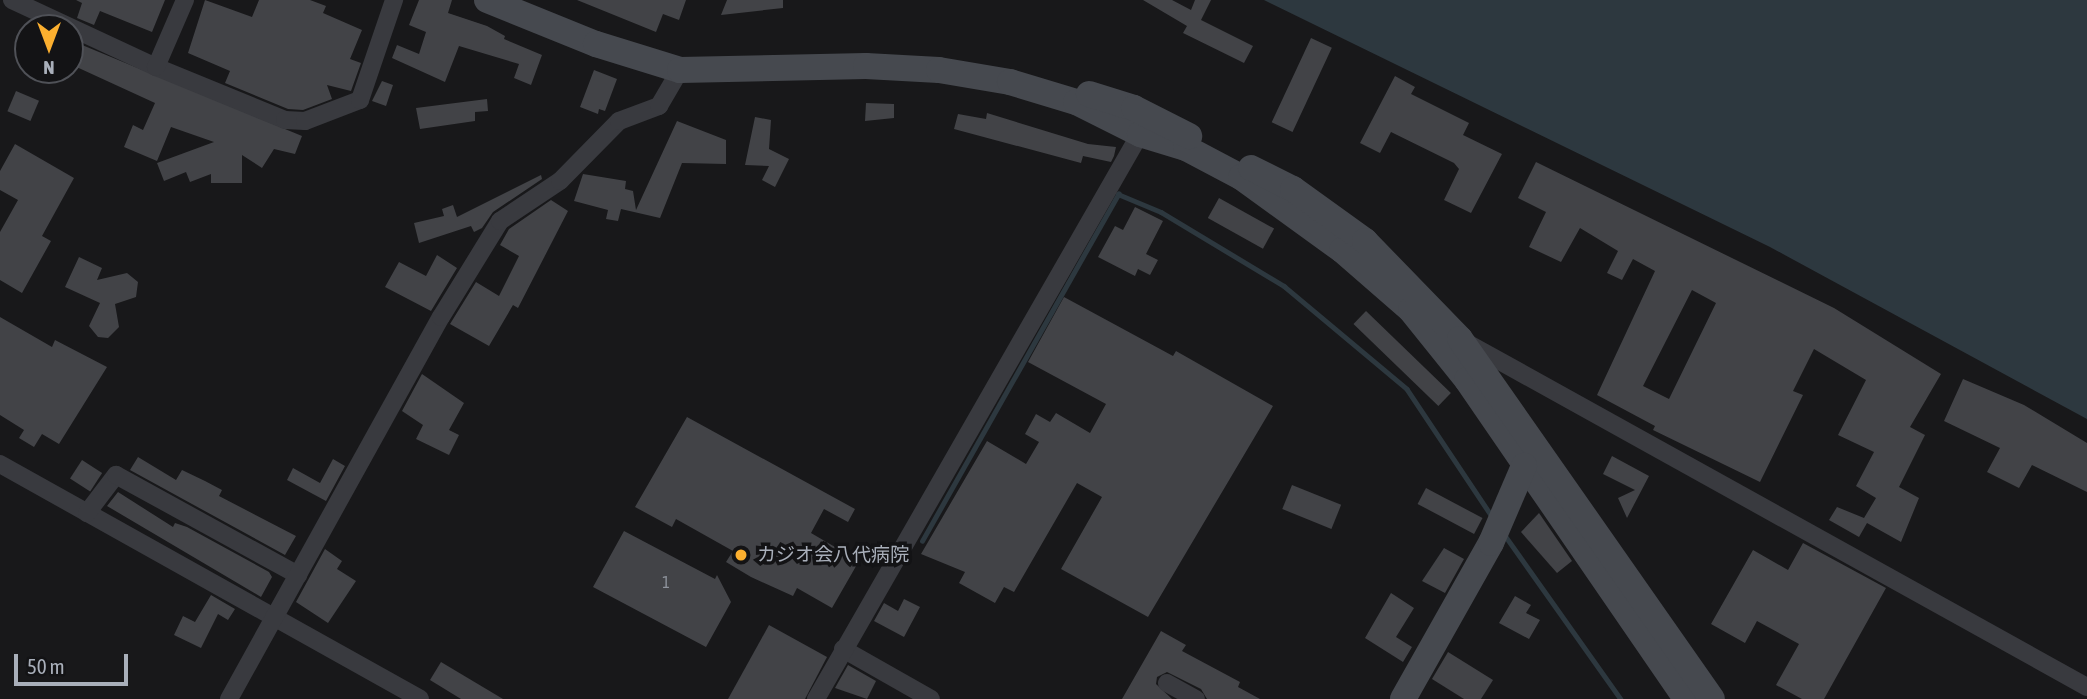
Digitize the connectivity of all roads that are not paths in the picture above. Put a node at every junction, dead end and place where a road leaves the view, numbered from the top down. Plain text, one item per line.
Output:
1 (5, 0) edge
2 (12, 0) edge
3 (185, 0) edge
4 (394, 0) edge
5 (487, 0) edge
6 (535, 0) edge
7 (0, 11) edge
8 (156, 67) junction
9 (680, 70) junction
10 (1140, 134) junction
11 (1411, 310) junction
12 (1460, 339) junction
13 (0, 464) edge
14 (1524, 466) junction
15 (87, 513) junction
16 (298, 575) junction
17 (275, 617) junction
18 (843, 649) junction
19 (1167, 683) dead end
20 (2087, 687) edge
21 (229, 699) edge
22 (421, 699) edge
23 (816, 699) edge
24 (931, 699) edge
25 (1196, 699) edge
26 (1403, 699) edge
27 (1686, 699) edge
28 (1712, 699) edge

1 - 7 street
2 - 8 street
3 - 8 street
4 - 8 street
5 - 9 street
6 - 12 street
9 - 10 street
9 - 16 street
10 - 11 street
10 - 18 street
11 - 12 street
11 - 14 street
12 - 20 street
12 - 28 street
13 - 15 street
14 - 26 street
14 - 27 street
15 - 16 street
15 - 17 street
16 - 17 street
17 - 21 street
17 - 22 street
18 - 23 street
18 - 24 street
19 - 25 street

